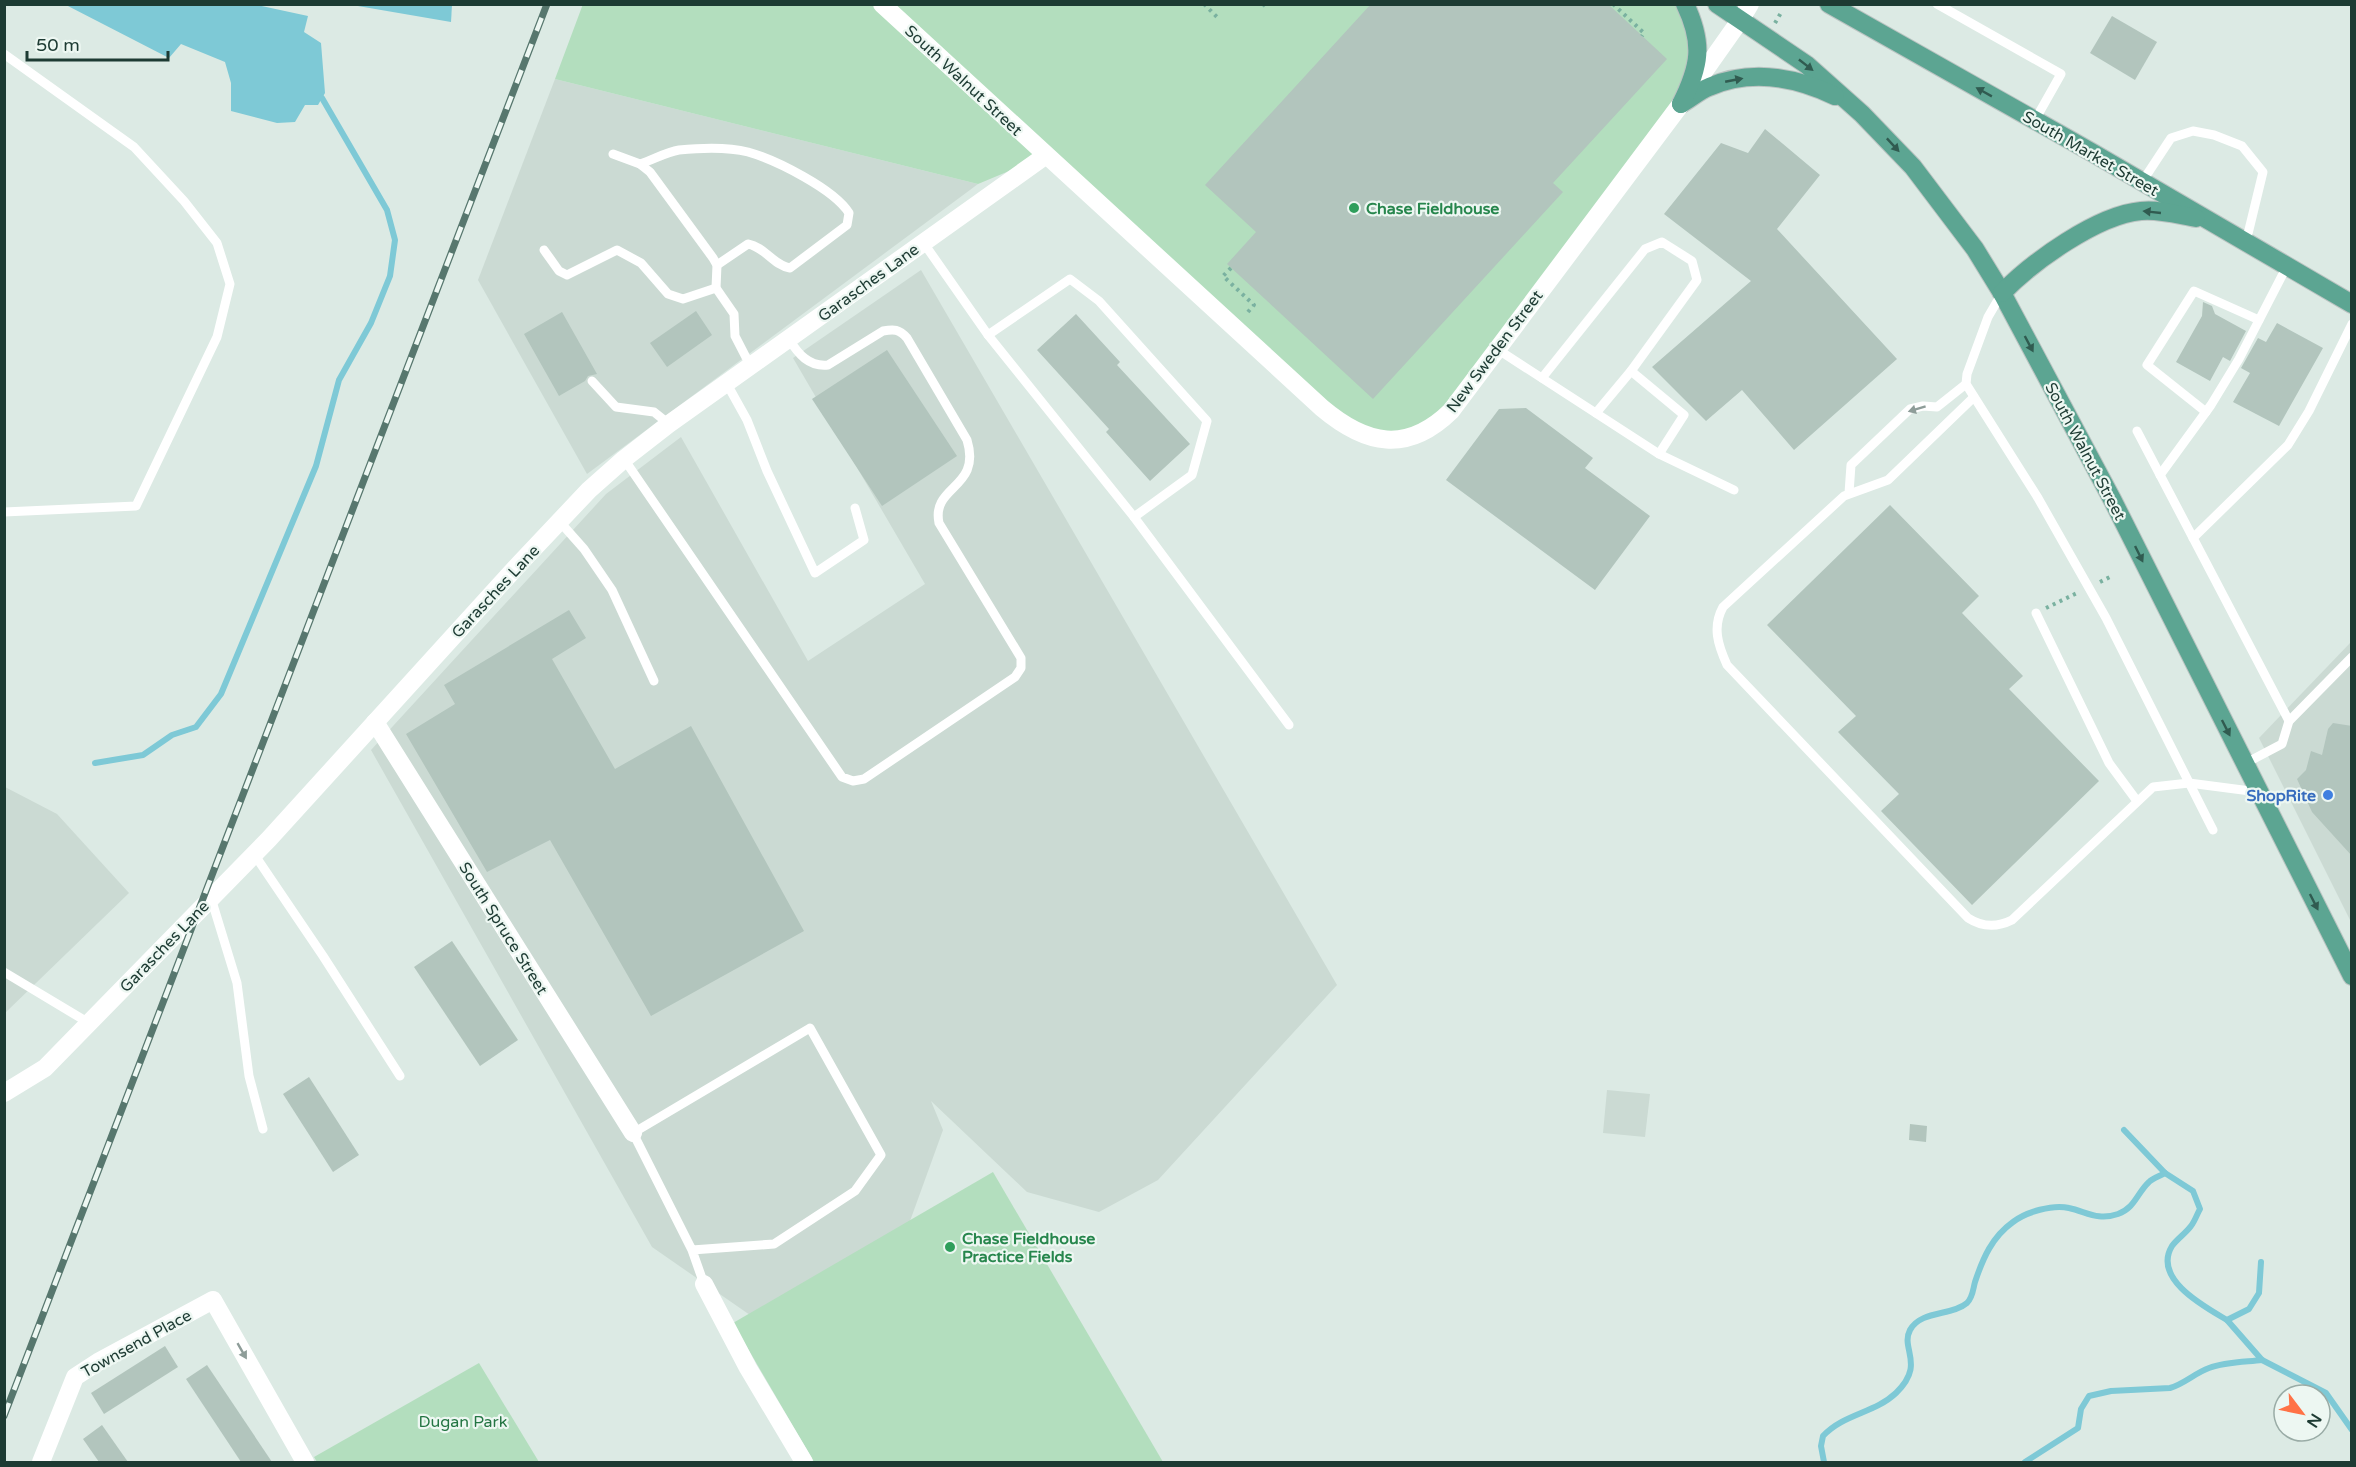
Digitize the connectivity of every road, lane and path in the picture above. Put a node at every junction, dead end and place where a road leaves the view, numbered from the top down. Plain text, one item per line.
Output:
1 (882, 4) edge
2 (1204, 4) edge
3 (1613, 4) edge
4 (1685, 4) edge
5 (1718, 4) edge
6 (1829, 4) edge
7 (1936, 4) edge
8 (1782, 11) dead end
9 (1745, 12) edge
10 (1851, 12) edge
11 (1218, 18) dead end
12 (1774, 24) dead end
13 (1642, 36) dead end
14 (4, 54) edge
15 (1681, 104) junction
16 (1851, 104) junction
17 (2035, 120) junction
18 (614, 154) dead end
19 (1045, 156) junction
20 (640, 164) junction
21 (2142, 182) junction
22 (2210, 221) junction
23 (923, 242) junction
24 (2246, 242) junction
25 (544, 250) dead end
26 (717, 265) junction
27 (2287, 266) junction
28 (1231, 268) dead end
29 (716, 288) junction
30 (2002, 293) junction
31 (2352, 304) edge
32 (1247, 313) dead end
33 (2259, 320) junction
34 (2352, 324) edge
35 (988, 335) junction
36 (789, 339) junction
37 (1497, 349) junction
38 (751, 367) junction
39 (1631, 371) junction
40 (1542, 378) junction
41 (592, 381) dead end
42 (727, 384) junction
43 (1966, 384) junction
44 (1974, 397) junction
45 (2206, 412) junction
46 (1596, 413) junction
47 (669, 424) junction
48 (2138, 431) dead end
49 (1659, 454) junction
50 (624, 459) junction
51 (2160, 475) junction
52 (1734, 490) dead end
53 (1849, 493) junction
54 (855, 508) dead end
55 (4, 512) edge
56 (1134, 517) junction
57 (560, 522) junction
58 (2193, 538) junction
59 (2110, 577) dead end
60 (2089, 588) junction
61 (2036, 613) joint
62 (2352, 657) edge
63 (654, 681) dead end
64 (2289, 720) junction
65 (375, 722) junction
66 (1289, 725) dead end
67 (2244, 764) junction
68 (2189, 783) junction
69 (2258, 792) junction
70 (2137, 801) junction
71 (2213, 830) dead end
72 (254, 854) junction
73 (211, 898) junction
74 (4, 972) edge
75 (2352, 976) edge
76 (89, 1023) junction
77 (400, 1076) dead end
78 (4, 1093) edge
79 (263, 1129) dead end
80 (633, 1133) junction
81 (692, 1250) junction
82 (704, 1284) joint
83 (41, 1462) edge
84 (305, 1462) edge
85 (804, 1462) edge

1 - 19 street, South Walnut Street
2 - 11 path
3 - 13 path
4 - 15 main road
5 - 9 main road, South Walnut Street
6 - 10 main road, South Market Street
7 - 17 lane
8 - 12 path
9 - 15 street, New Sweden Street
9 -> 16 main road, South Walnut Street
17 -> 10 main road, South Market Street
14 - 55 lane
15 -> 16 main road
15 - 37 street, New Sweden Street
16 -> 30 main road, South Walnut Street
17 - 21 main road, South Market Street
18 - 20 lane
19 - 23 street, Garasches Lane
19 - 37 street, New Sweden Street
20 - 26 lane
20 - 26 lane
21 - 22 main road, South Market Street
21 - 24 lane
22 - 24 main road, South Market Street
22 -> 30 main road
23 - 35 lane
23 - 36 street, Garasches Lane
24 - 27 main road, South Market Street
25 - 29 lane
26 - 29 lane
27 - 31 main road, South Market Street
27 - 33 lane
28 - 32 path
29 - 38 lane
30 - 43 lane
30 -> 67 main road, South Walnut Street
33 - 45 lane
33 - 45 lane
34 - 58 lane
35 - 56 lane
35 - 56 lane
36 - 38 street, Garasches Lane
36 - 50 lane
37 - 40 lane
38 - 42 street, Garasches Lane
39 - 40 lane
39 - 46 lane
39 - 49 lane
40 - 46 lane
41 - 47 lane
42 - 47 street, Garasches Lane
42 - 54 lane
43 - 44 lane
43 -> 53 lane
44 - 53 lane
44 - 60 lane
45 - 51 lane
46 - 49 lane
47 - 50 street, Garasches Lane
48 - 51 lane
49 - 52 lane
50 - 57 street, Garasches Lane
51 - 58 lane
53 - 70 lane
56 - 66 lane
57 - 63 lane
57 - 65 street, Garasches Lane
58 - 64 lane
59 - 60 path
60 - 61 path
60 - 68 lane
61 - 70 lane
62 - 64 lane
64 - 67 lane
65 - 72 street, Garasches Lane
65 - 80 street, South Spruce Street
67 - 69 main road, South Walnut Street
68 - 69 lane
68 - 70 lane
68 - 71 lane
69 -> 75 main road, South Walnut Street
72 - 73 street, Garasches Lane
72 - 77 lane
73 - 76 street, Garasches Lane
73 - 79 lane
74 - 76 lane
76 - 78 street, Garasches Lane
80 - 81 lane
80 - 81 lane
81 - 82 lane
82 - 85 street
83 -> 84 street, Townsend Place

